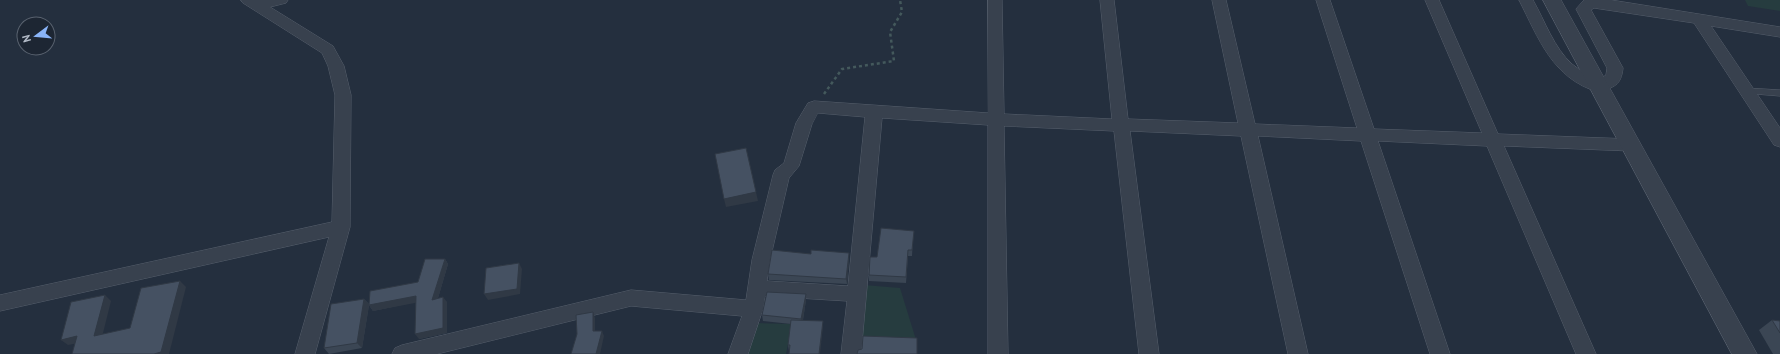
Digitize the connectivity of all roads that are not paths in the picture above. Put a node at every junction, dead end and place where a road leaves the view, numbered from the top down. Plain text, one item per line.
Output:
1 (281, 0) edge
2 (995, 0) edge
3 (1107, 0) edge
4 (1219, 0) edge
5 (1323, 0) edge
6 (1432, 0) edge
7 (1526, 0) edge
8 (1552, 0) edge
9 (252, 2) edge
10 (1698, 18) junction
11 (1780, 32) edge
12 (1598, 86) junction
13 (1746, 91) junction
14 (1780, 93) edge
15 (874, 112) junction
16 (996, 120) junction
17 (1121, 125) junction
18 (1247, 129) junction
19 (1368, 134) junction
20 (1493, 140) junction
21 (1780, 141) edge
22 (1631, 146) junction
23 (341, 227) junction
24 (757, 288) junction
25 (857, 294) junction
26 (0, 303) edge
27 (754, 309) junction
28 (305, 354) edge
29 (402, 354) edge
30 (738, 354) edge
31 (851, 354) edge
32 (998, 354) edge
33 (1149, 354) edge
34 (1298, 354) edge
35 (1440, 354) edge
36 (1586, 354) edge
37 (1745, 354) edge

1 - 9 street
2 - 16 street
3 - 17 street
4 - 18 street
5 - 19 street
6 - 20 street
7 - 12 street
8 - 12 street
9 - 23 street
10 - 11 street
10 - 12 street
10 - 13 street
12 - 22 street
13 - 14 lane
13 - 21 street
15 - 16 street
15 - 24 street
15 - 25 street
16 - 17 street
16 - 32 street
17 - 18 street
17 - 33 street
18 - 19 street
18 - 34 street
19 - 20 street
19 - 35 street
20 - 22 street
20 - 36 street
22 - 37 street
23 - 26 street
23 - 28 street
24 - 25 street
24 - 27 street
25 - 31 street
27 - 29 street
27 - 30 street

